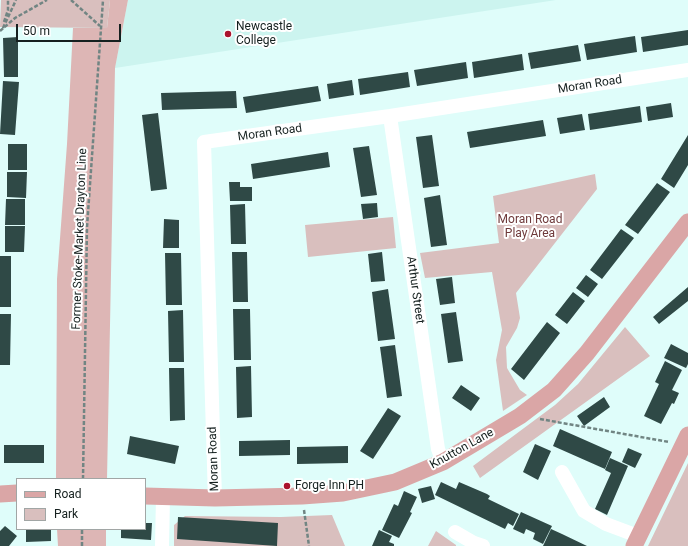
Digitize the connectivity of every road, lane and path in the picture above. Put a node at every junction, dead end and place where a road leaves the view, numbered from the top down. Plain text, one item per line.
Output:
1 (8, 0) edge
2 (16, 0) edge
3 (47, 0) edge
4 (71, 0) edge
5 (102, 0) edge
6 (100, 26) junction
7 (1, 31) edge
8 (688, 70) edge
9 (390, 116) junction
10 (688, 222) edge
11 (520, 416) junction
12 (685, 441) edge
13 (443, 462) junction
14 (562, 472) dead end
15 (83, 478) edge
16 (16, 493) edge
17 (0, 494) edge
18 (146, 496) edge
19 (163, 496) junction
20 (302, 496) junction
21 (215, 498) junction
22 (82, 530) edge
23 (455, 532) dead end
24 (636, 541) edge
25 (476, 545) edge
26 (82, 546) edge
27 (162, 546) edge
28 (309, 546) edge

1 - 7 path
2 - 7 path
3 - 7 path
4 - 6 path
5 - 6 path, Former Stoke-Market Drayton Line
6 - 15 path, Former Stoke-Market Drayton Line
8 - 9 street, Moran Road
9 - 13 street, Arthur Street
9 - 21 street, Moran Road
10 - 11 main road, Knutton Lane
11 - 12 path
11 - 13 main road, Knutton Lane
12 - 24 main road
13 - 20 main road, Knutton Lane
14 - 24 street
16 - 17 main road
18 - 19 main road, Knutton Lane
19 - 21 main road, Knutton Lane
19 - 27 street
20 - 21 main road, Knutton Lane
20 - 28 path
22 - 26 path
23 - 25 street

